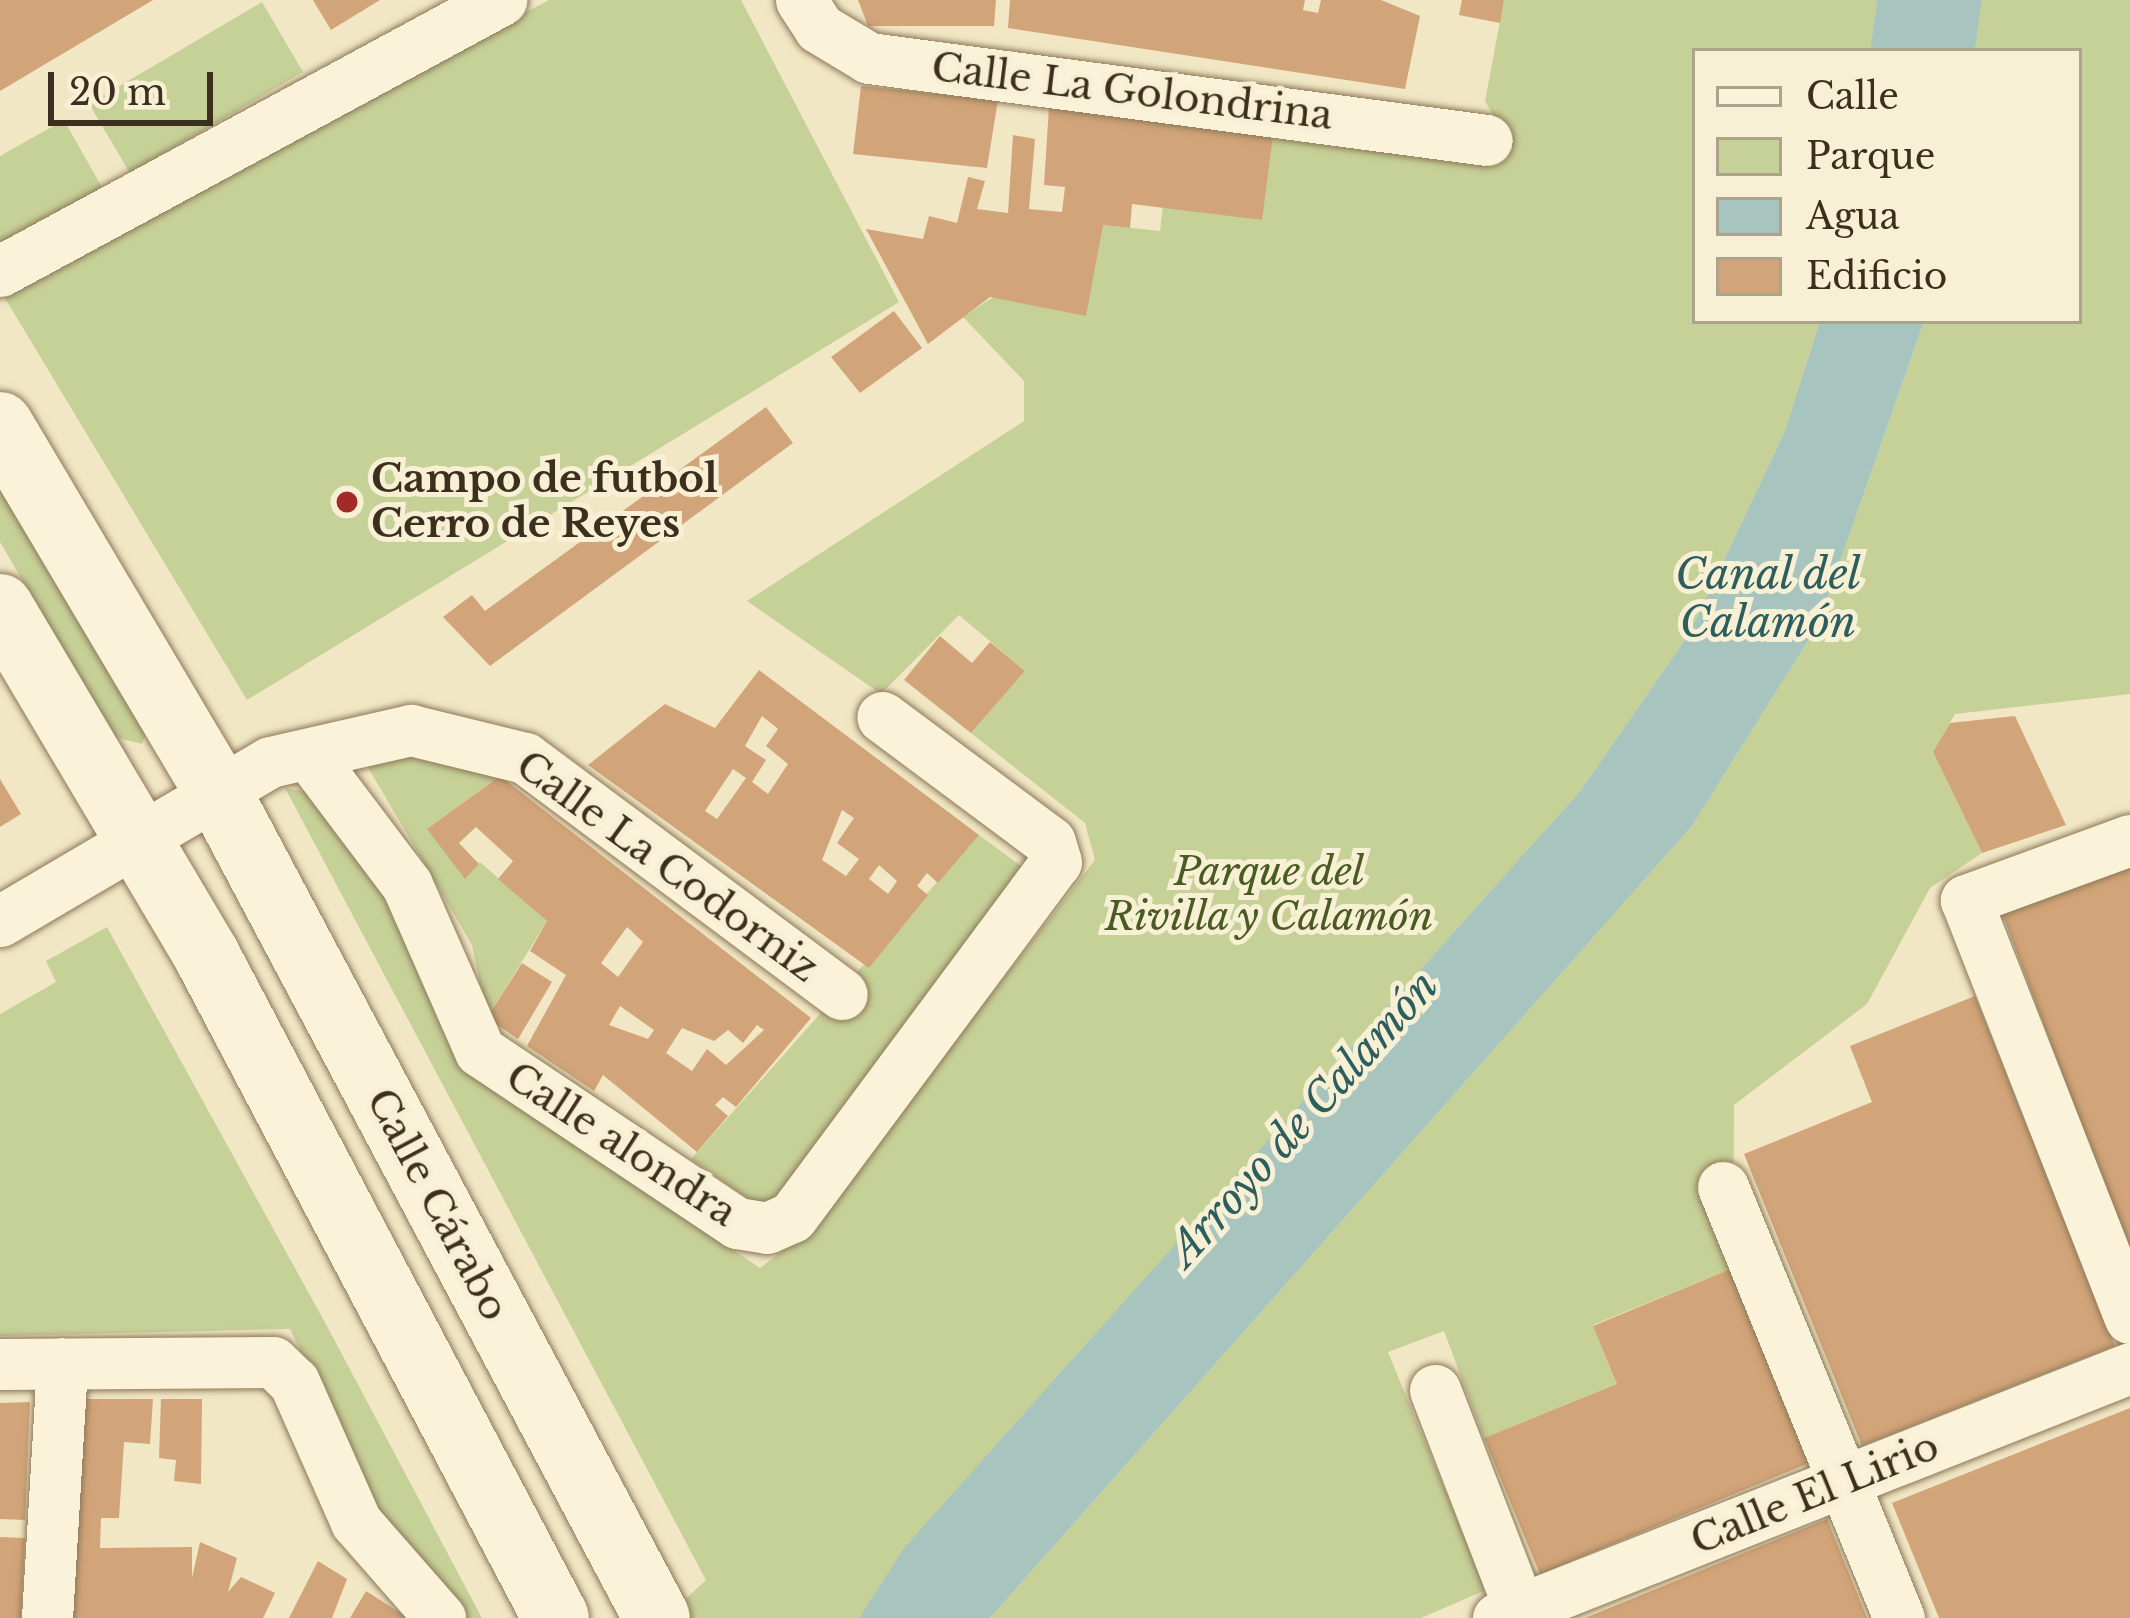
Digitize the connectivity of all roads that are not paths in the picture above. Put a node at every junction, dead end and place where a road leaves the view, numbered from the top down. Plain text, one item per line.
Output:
1 (501, 0) edge
2 (801, 0) edge
3 (1487, 140) dead end
4 (0, 271) edge
5 (0, 425) edge
6 (0, 608) edge
7 (882, 717) dead end
8 (312, 759) junction
9 (218, 792) junction
10 (137, 839) junction
11 (2130, 840) edge
12 (0, 921) edge
13 (842, 994) dead end
14 (1723, 1187) dead end
15 (2130, 1318) edge
16 (62, 1363) junction
17 (0, 1364) edge
18 (2130, 1368) edge
19 (1435, 1390) dead end
20 (1844, 1484) junction
21 (1514, 1615) edge
22 (47, 1618) edge
23 (440, 1618) edge
24 (556, 1618) edge
25 (656, 1618) edge
26 (1899, 1618) edge

1 - 4 street
2 - 3 street, Calle La Golondrina
5 - 9 main road, Calle Cárabo
6 - 10 main road
7 - 8 street, Calle alondra
8 - 9 street, Calle La Codorniz
8 - 13 street, Calle La Codorniz
9 - 10 street, Calle La Codorniz
9 - 25 main road, Calle Cárabo
10 - 12 street, Calle La Codorniz
10 - 24 main road
11 - 15 street
14 - 20 street
16 - 17 street
16 - 22 street
16 - 23 street
18 - 20 street, Calle El Lirio
19 - 21 street
20 - 21 street, Calle El Lirio
20 - 26 street

